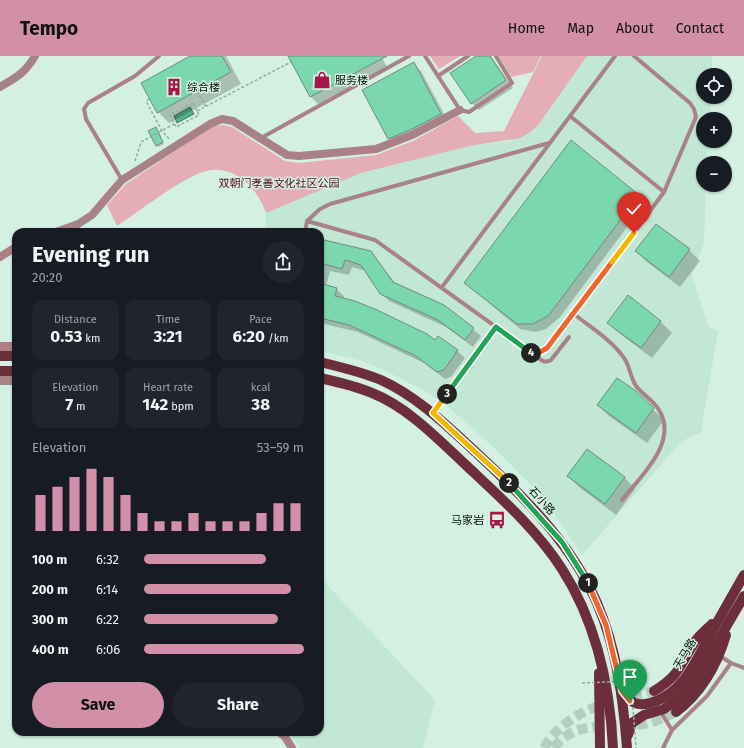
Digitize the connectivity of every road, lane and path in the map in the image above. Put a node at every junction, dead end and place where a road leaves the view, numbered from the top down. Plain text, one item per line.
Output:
1 (36, 56) edge
2 (159, 56) edge
3 (410, 56) edge
4 (425, 56) edge
5 (468, 56) edge
6 (496, 56) edge
7 (615, 56) edge
8 (634, 56) edge
9 (291, 62) dead end
10 (438, 76) junction
11 (0, 87) edge
12 (197, 91) dead end
13 (149, 99) dead end
14 (206, 107) junction
15 (460, 110) junction
16 (198, 111) junction
17 (570, 116) junction
18 (174, 124) junction
19 (162, 130) junction
20 (260, 138) junction
21 (550, 143) junction
22 (174, 147) junction
23 (134, 163) dead end
24 (122, 180) junction
25 (664, 192) junction
26 (307, 221) junction
27 (67, 228) edge
28 (306, 228) edge
29 (12, 250) edge
30 (0, 257) edge
31 (442, 287) junction
32 (574, 314) junction
33 (496, 327) junction
34 (570, 337) dead end
35 (0, 347) edge
36 (12, 347) edge
37 (535, 355) junction
38 (0, 356) edge
39 (12, 356) edge
40 (324, 363) edge
41 (0, 371) edge
42 (12, 371) edge
43 (324, 379) edge
44 (0, 380) edge
45 (12, 380) edge
46 (433, 413) junction
47 (622, 500) dead end
48 (744, 575) edge
49 (744, 596) edge
50 (726, 616) junction
51 (720, 656) junction
52 (599, 657) junction
53 (731, 663) junction
54 (744, 668) edge
55 (582, 683) dead end
56 (622, 691) junction
57 (654, 691) tunnel mouth
58 (660, 710) junction
59 (676, 712) tunnel mouth
60 (672, 730) junction
61 (284, 736) edge
62 (626, 744) edge
63 (292, 748) edge
64 (600, 748) edge
65 (613, 748) edge
66 (636, 748) edge
67 (663, 748) edge

1 - 11 street
2 - 24 lane
3 - 20 lane
4 - 10 lane
5 - 10 lane
6 - 15 lane
7 - 17 lane
8 - 25 lane
9 - 14 path
10 - 15 lane
12 - 14 path
13 - 19 path
14 - 16 path
15 - 20 street
16 - 18 path
16 - 18 path
17 - 21 lane
17 - 25 lane
18 - 19 path
19 - 22 path
19 - 23 path
20 - 22 street
21 - 26 lane
21 - 31 lane
22 - 24 street
24 - 27 street
25 - 32 lane
26 - 28 lane
26 - 31 lane
29 - 30 street
31 - 33 lane
32 - 37 lane
32 - 47 lane
33 - 37 lane
33 - 46 lane
34 - 37 lane
35 - 36 street
38 - 39 main road
40 - 46 main road, 石小路
41 - 42 main road
43 - 52 main road
44 - 45 street
46 - 56 main road, 石小路
48 - 50 main road, 天马路
49 - 50 main road, 天马路
50 - 51 main road
50 - 56 main road, 天马路
50 - 57 main road
50 - 58 main road, 天马路
51 - 53 lane
51 - 59 main road
52 - 64 main road
52 - 65 main road
53 - 54 lane
53 - 60 lane
55 - 66 path, bridge
56 - 62 main road, 石小路
58 - 60 lane
58 - 62 main road, 天马路
60 - 67 lane
61 - 63 street

